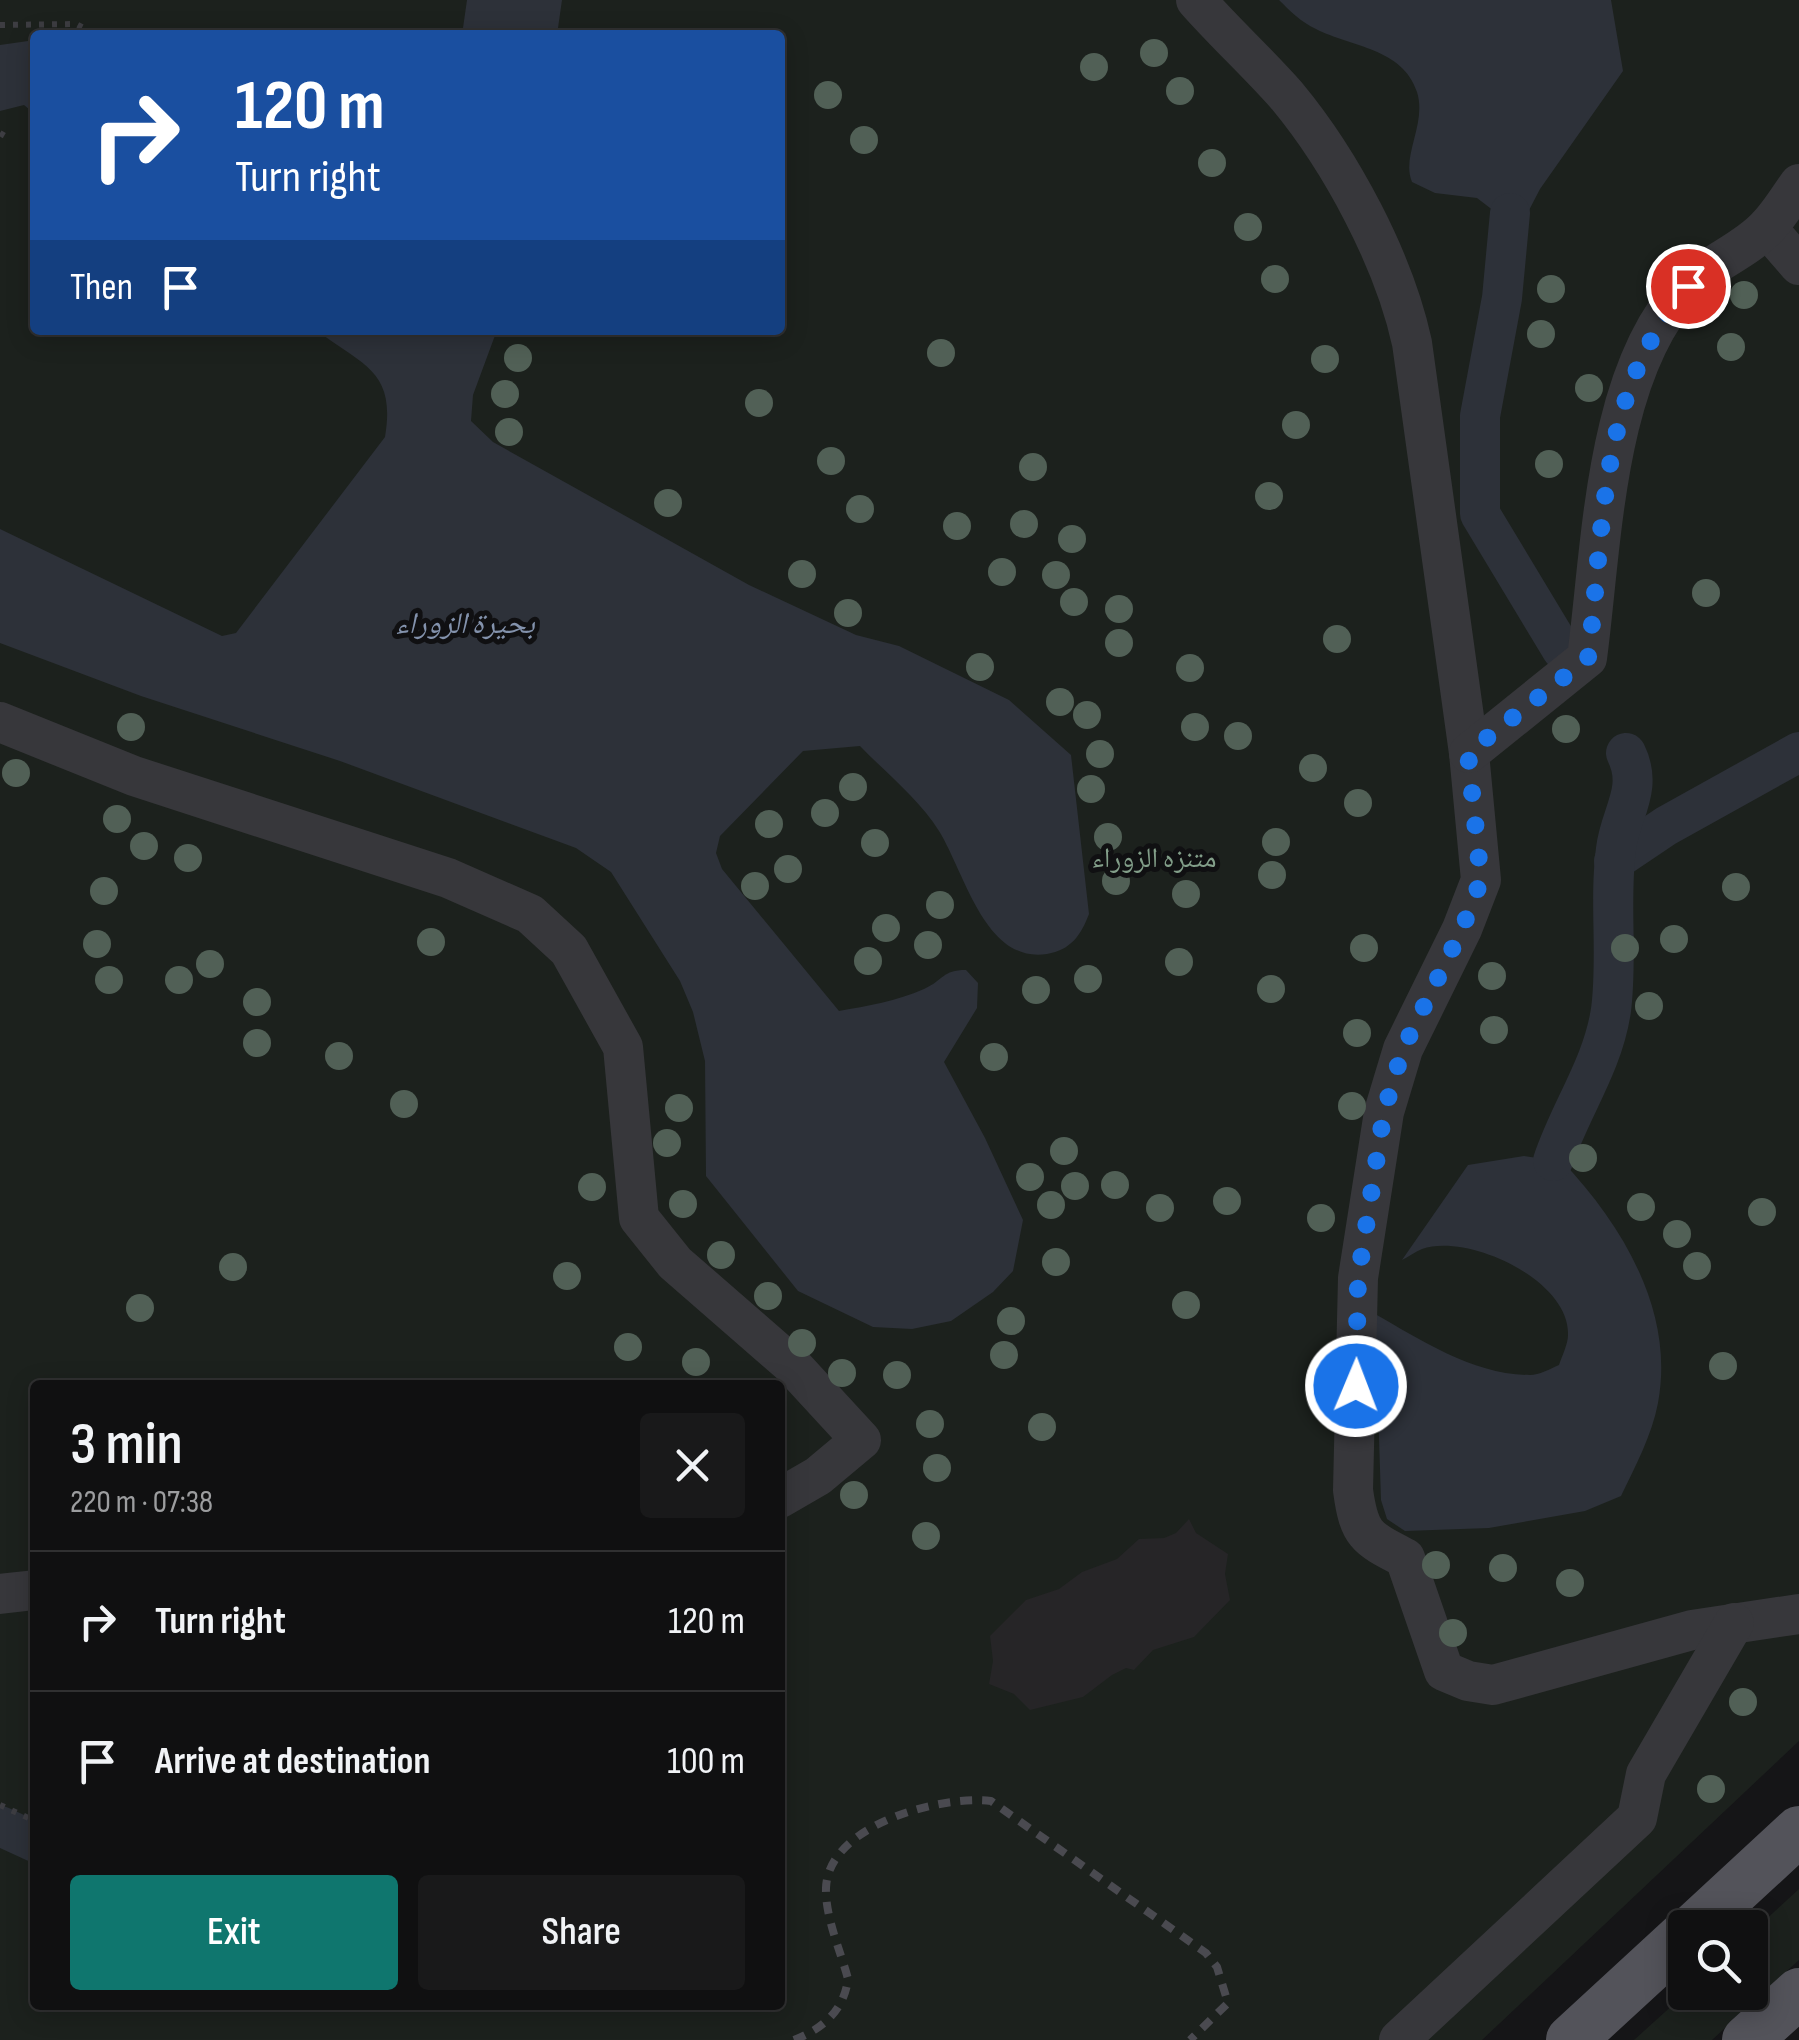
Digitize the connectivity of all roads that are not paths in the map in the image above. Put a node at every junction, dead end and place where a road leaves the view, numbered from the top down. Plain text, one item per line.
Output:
1 (1196, 0) edge
2 (1799, 184) edge
3 (1767, 228) junction
4 (1799, 265) edge
5 (0, 722) edge
6 (1468, 753) junction
7 (785, 1495) edge
8 (30, 1591) edge
9 (0, 1594) edge
10 (1799, 1614) edge
11 (1734, 1623) junction
12 (1799, 1831) edge
13 (1713, 1910) edge
14 (1668, 1952) edge
15 (1799, 1993) edge
16 (1398, 2040) edge
17 (1571, 2040) edge
18 (1747, 2040) edge

1 - 6 street
2 - 3 street
3 - 4 street
3 - 6 street
5 - 7 street
6 - 11 street
8 - 9 street
10 - 11 street
11 - 16 street
12 - 13 main road
14 - 17 main road
15 - 18 main road

